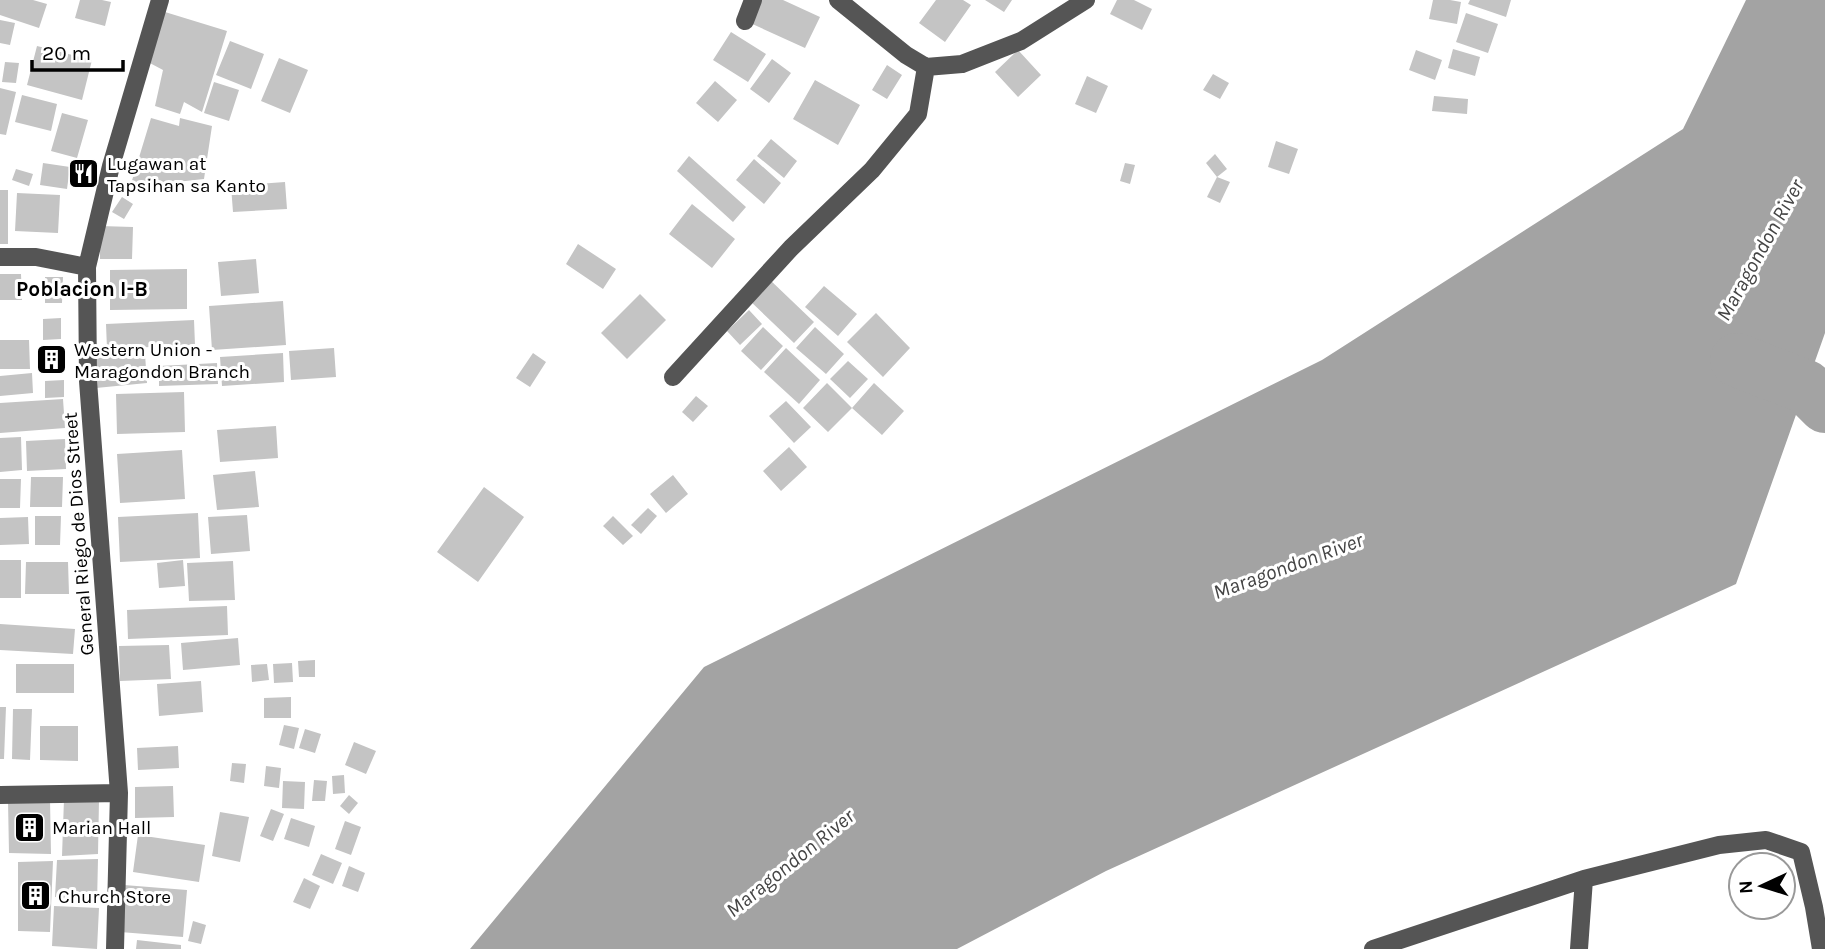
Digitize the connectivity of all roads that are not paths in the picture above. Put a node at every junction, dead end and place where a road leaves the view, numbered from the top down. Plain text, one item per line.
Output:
1 (160, 0) edge
2 (753, 0) edge
3 (838, 0) edge
4 (1086, 0) edge
5 (745, 21) dead end
6 (926, 66) junction
7 (0, 257) edge
8 (87, 267) junction
9 (673, 377) dead end
10 (119, 793) junction
11 (0, 795) edge
12 (1584, 879) junction
13 (116, 949) edge
14 (1373, 949) edge
15 (1579, 949) edge
16 (1821, 949) edge

1 - 8 street, General Riego de Dios Street
2 - 5 street
3 - 6 street
4 - 6 street
6 - 9 street
7 - 8 street
8 - 10 street, General Riego de Dios Street
10 - 11 street
10 - 13 street, General Riego de Dios Street
12 - 14 street
12 - 15 street
12 - 16 street

